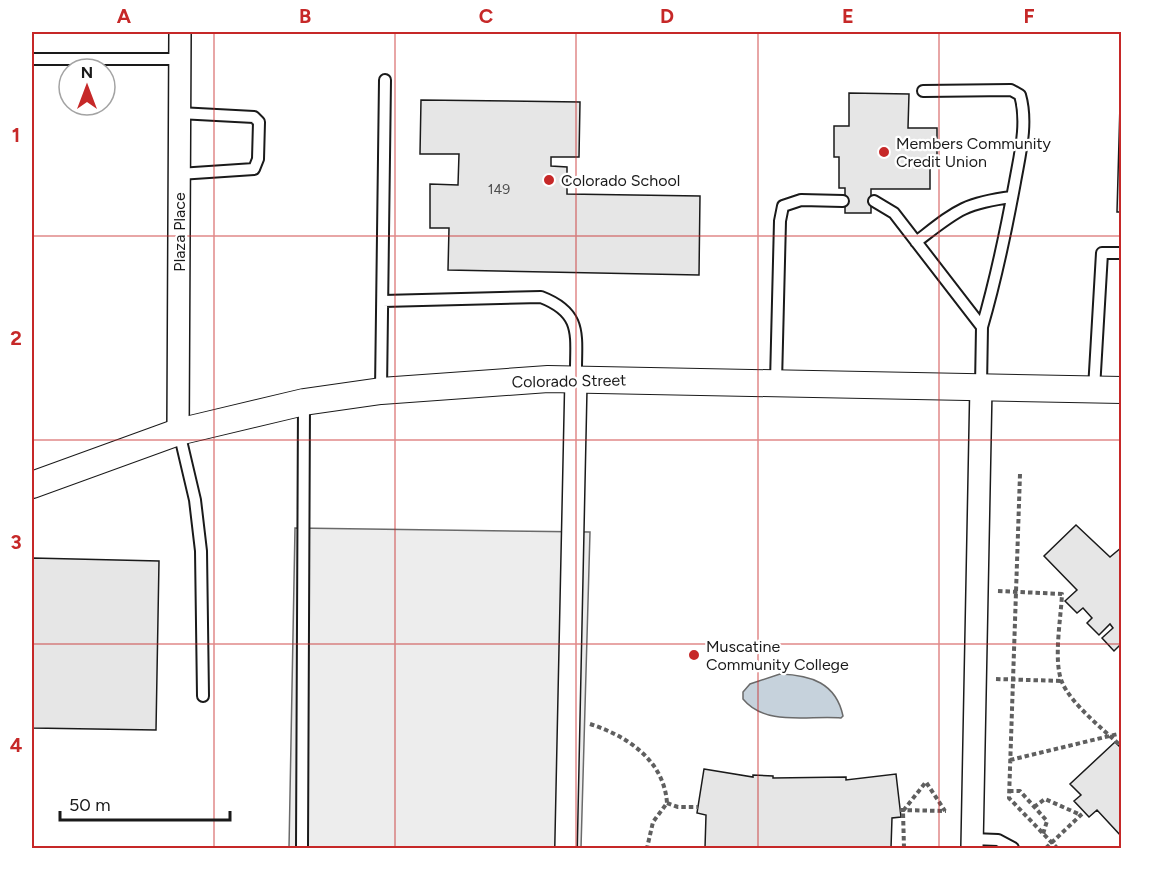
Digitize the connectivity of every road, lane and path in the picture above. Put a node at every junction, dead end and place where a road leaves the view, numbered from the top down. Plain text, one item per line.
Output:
1 (180, 32) edge
2 (32, 59) edge
3 (180, 59) junction
4 (385, 80) dead end
5 (923, 91) dead end
6 (179, 113) junction
7 (179, 174) junction
8 (1012, 197) junction
9 (843, 201) dead end
10 (874, 201) dead end
11 (916, 242) junction
12 (1122, 253) edge
13 (382, 301) junction
14 (981, 327) junction
15 (576, 379) junction
16 (776, 382) junction
17 (981, 386) junction
18 (1094, 389) junction
19 (1122, 390) edge
20 (381, 391) junction
21 (304, 402) junction
22 (178, 432) junction
23 (1020, 474) dead end
24 (32, 485) edge
25 (979, 590) junction
26 (1016, 592) junction
27 (977, 678) junction
28 (1013, 680) junction
29 (1062, 681) junction
30 (203, 696) dead end
31 (568, 722) junction
32 (1122, 733) edge
33 (1110, 736) junction
34 (1122, 747) edge
35 (1010, 760) junction
36 (1009, 791) junction
37 (667, 803) junction
38 (698, 807) dead end
39 (1034, 807) junction
40 (902, 811) junction
41 (945, 811) junction
42 (973, 811) junction
43 (1043, 834) junction
44 (1052, 843) junction
45 (972, 844) edge
46 (302, 849) edge
47 (566, 849) edge
48 (647, 849) edge
49 (904, 849) edge
50 (1013, 849) edge
51 (1046, 849) edge
52 (1057, 849) edge

1 - 3 street, Plaza Place
2 - 3 lane
3 - 6 street, Plaza Place
4 - 13 lane
5 - 8 lane
6 - 7 street, Plaza Place
6 - 7 lane
7 - 22 street, Plaza Place
8 - 11 lane
8 - 14 lane
9 - 16 lane
10 - 11 lane
11 - 14 lane
12 - 18 lane
13 - 15 lane
13 - 20 lane
14 - 17 lane
15 - 16 street, Colorado Street
15 - 20 street, Colorado Street
15 - 31 street
16 - 17 street, Colorado Street
17 - 18 street, Colorado Street
17 - 25 street
18 - 19 street, Colorado Street
20 - 21 street, Colorado Street
21 - 22 street, Colorado Street
21 - 46 lane
22 - 24 street, Colorado Street
22 - 30 lane
23 - 26 path
25 - 26 path
25 - 27 street
26 - 28 path
26 - 29 path
27 - 28 path
27 - 42 street
28 - 29 path
28 - 35 path
29 - 33 path
31 - 37 path
31 - 47 street
32 - 33 path
33 - 34 path
33 - 35 path
35 - 36 path
36 - 39 path
36 - 43 path
37 - 38 path
37 - 48 path
39 - 43 path
39 - 44 path
40 - 41 path
40 - 41 path
40 - 49 path
41 - 42 path
42 - 45 street
43 - 44 path
44 - 51 path
44 - 52 path
45 - 50 lane

